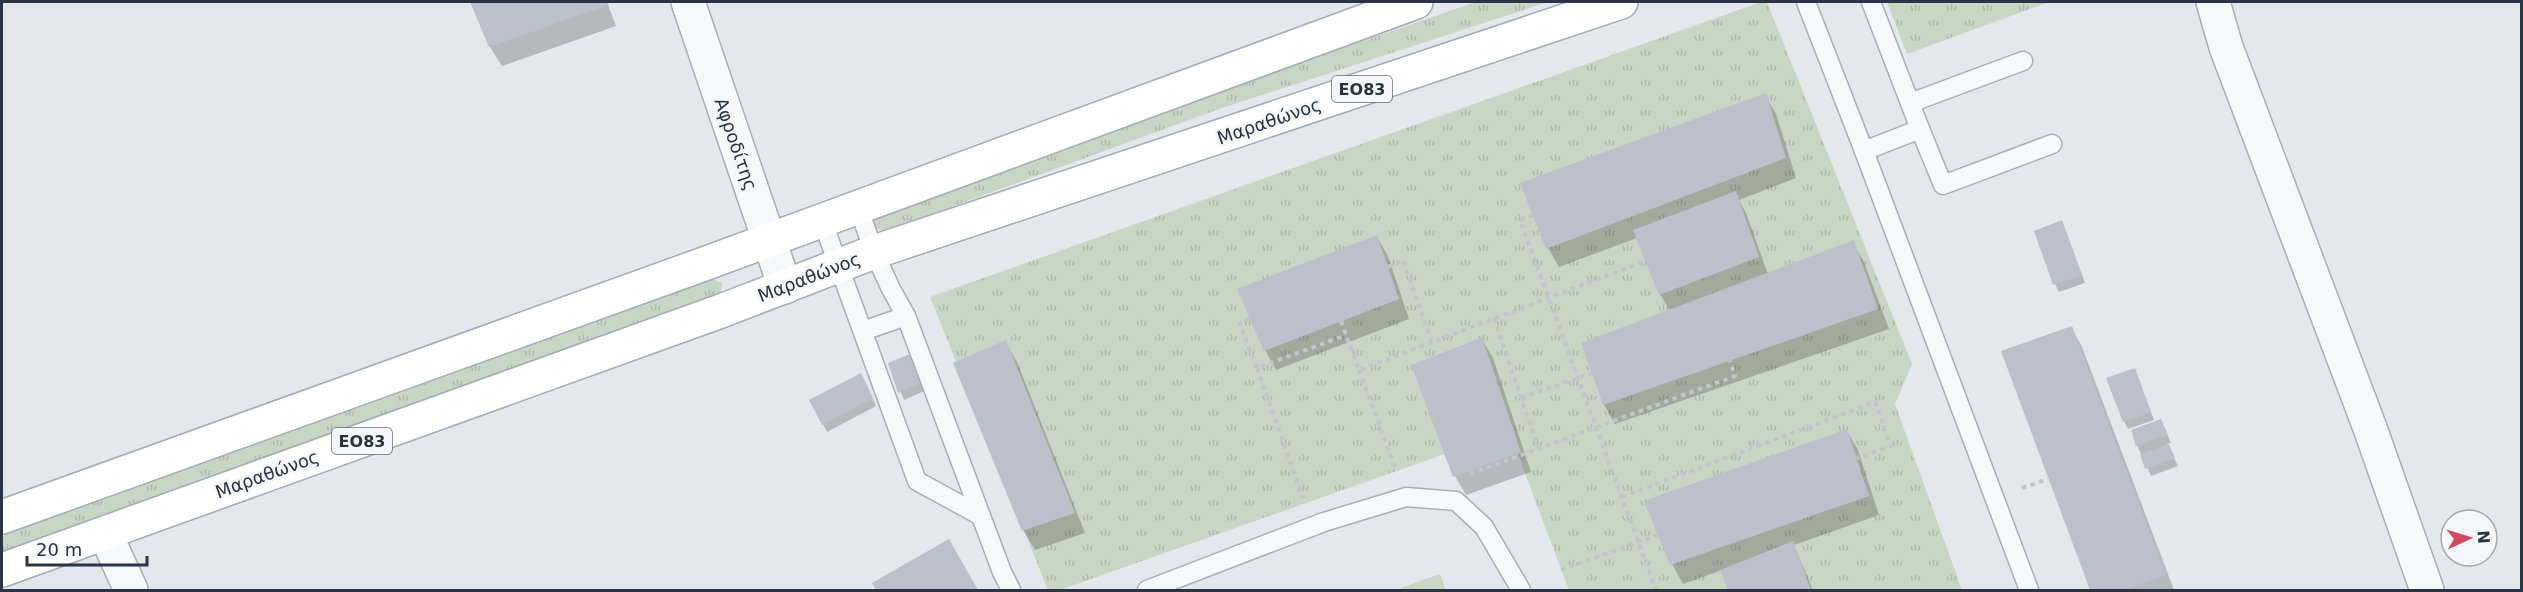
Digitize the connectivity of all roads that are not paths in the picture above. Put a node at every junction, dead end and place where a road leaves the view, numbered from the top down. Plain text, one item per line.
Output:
1 (688, 2) edge
2 (1416, 2) edge
3 (1622, 2) edge
4 (1806, 2) edge
5 (1871, 2) edge
6 (2213, 2) edge
7 (2023, 61) dead end
8 (1910, 103) junction
9 (1920, 129) junction
10 (2052, 144) dead end
11 (1864, 151) junction
12 (858, 207) junction
13 (822, 220) junction
14 (769, 240) junction
15 (874, 252) junction
16 (839, 266) junction
17 (785, 287) junction
18 (906, 316) junction
19 (863, 331) junction
20 (981, 516) junction
21 (2, 517) edge
22 (105, 533) junction
23 (2, 570) edge
24 (131, 591) edge
25 (1011, 591) edge
26 (1147, 591) edge
27 (1521, 591) edge
28 (2029, 591) edge
29 (2427, 591) edge

1 - 14 street, Αφροδίτης
2 - 12 main road
3 - 15 main road, Μαραθώνος / ΕΟ83
4 - 11 lane
5 - 8 lane
6 - 29 street
7 - 8 lane
8 - 9 lane
9 - 10 lane
9 - 11 lane
11 - 28 lane
12 - 13 main road
12 - 15 lane
13 - 14 main road
13 - 16 lane
14 - 17 street, Αφροδίτης
14 - 21 main road
15 - 16 main road, Μαραθώνος / ΕΟ83
15 - 18 lane
16 - 17 main road, Μαραθώνος / ΕΟ83
16 - 19 lane
17 - 22 main road, Μαραθώνος / ΕΟ83
18 - 19 lane
18 - 20 lane
19 - 20 lane
20 - 25 lane
22 - 23 main road, Μαραθώνος / ΕΟ83
22 - 24 street
26 - 27 lane

